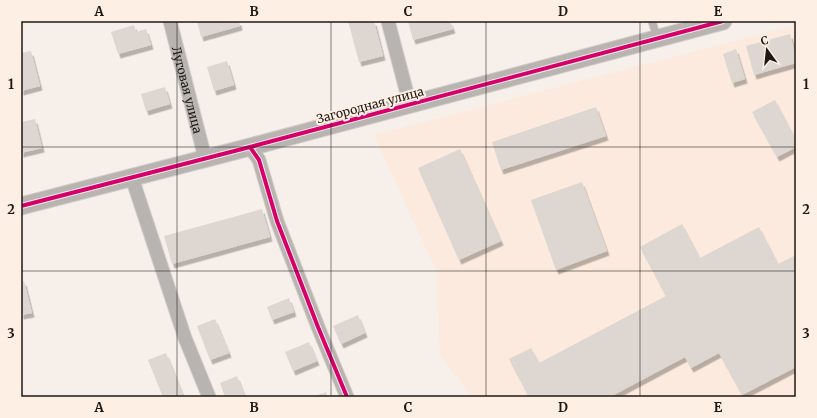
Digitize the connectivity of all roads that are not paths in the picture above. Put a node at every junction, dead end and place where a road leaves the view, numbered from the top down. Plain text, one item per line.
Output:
1 (170, 21) edge
2 (388, 21) edge
3 (652, 21) edge
4 (723, 21) edge
5 (657, 38) junction
6 (410, 105) junction
7 (250, 147) junction
8 (205, 158) junction
9 (132, 178) junction
10 (21, 206) edge
11 (209, 397) edge
12 (348, 397) edge

1 - 8 street, Луговая улица
2 - 6 street
3 - 5 lane
4 - 5 street, Загородная улица
5 - 6 street, Загородная улица
6 - 7 street, Загородная улица
7 - 8 street, Загородная улица
7 - 12 street
8 - 9 street, Загородная улица
9 - 10 street, Загородная улица
9 - 11 street

